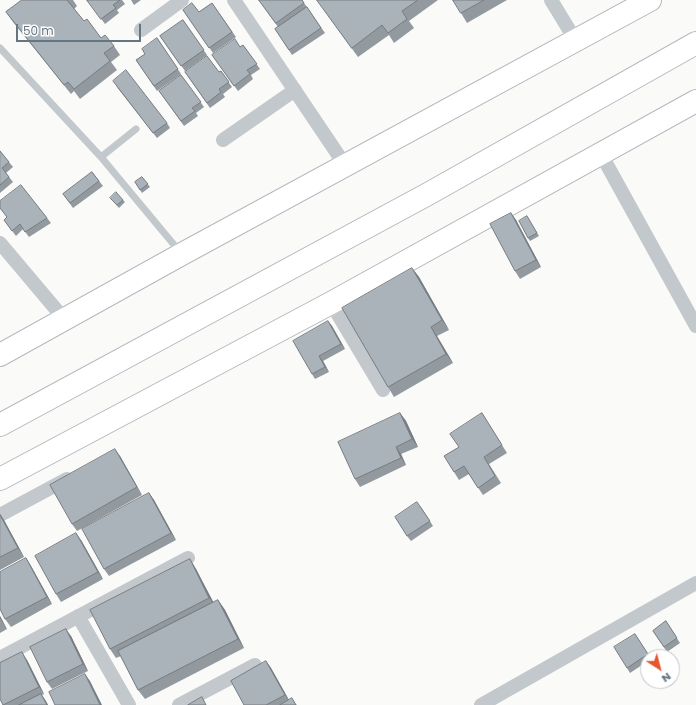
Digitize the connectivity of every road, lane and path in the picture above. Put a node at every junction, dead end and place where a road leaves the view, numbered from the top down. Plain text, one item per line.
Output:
1 (182, 0) edge
2 (234, 0) edge
3 (551, 0) edge
4 (650, 0) edge
5 (141, 30) dead end
6 (576, 41) junction
7 (696, 43) edge
8 (0, 48) edge
9 (295, 90) junction
10 (696, 101) edge
11 (136, 129) dead end
12 (223, 140) dead end
13 (601, 154) junction
14 (101, 157) junction
15 (345, 165) junction
16 (0, 243) edge
17 (182, 254) junction
18 (331, 302) junction
19 (65, 320) junction
20 (696, 326) edge
21 (0, 355) edge
22 (383, 390) edge
23 (0, 425) edge
24 (77, 474) edge
25 (0, 478) edge
26 (0, 515) edge
27 (188, 558) edge
28 (696, 583) edge
29 (78, 616) junction
30 (0, 658) edge
31 (255, 665) edge
32 (129, 705) edge
33 (179, 705) edge
34 (481, 705) edge

1 - 5 street
2 - 9 street
3 - 6 street
4 - 6 highway
6 - 15 highway
7 - 23 highway
8 - 14 lane
9 - 12 street
9 - 15 street
10 - 13 highway
11 - 14 lane
13 - 18 highway
13 - 20 street
14 - 17 lane
15 - 17 highway
16 - 19 street
17 - 19 highway
18 - 22 street
18 - 25 highway
19 - 21 highway
24 - 26 street
27 - 29 street
28 - 34 street
29 - 30 street
29 - 32 street
31 - 33 street

